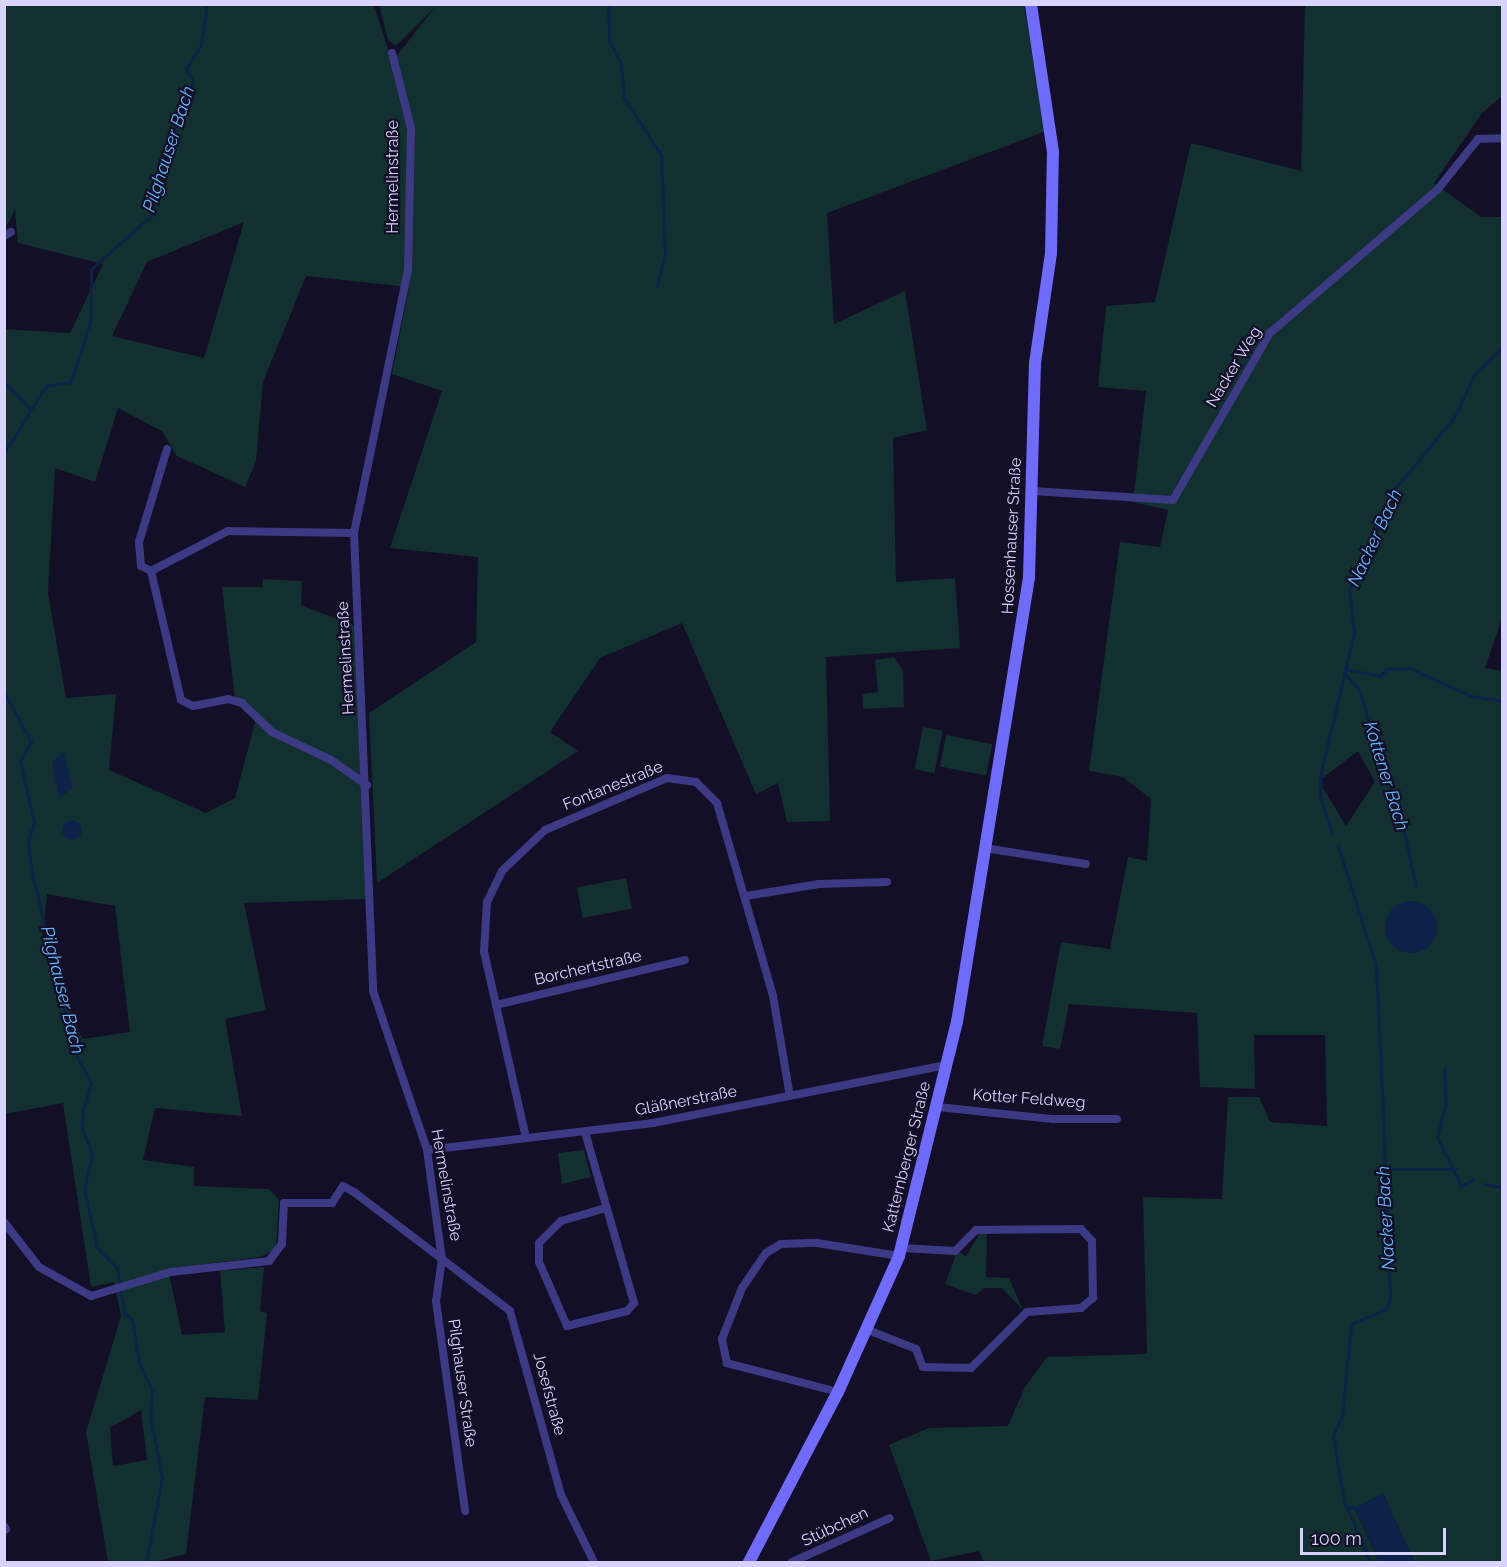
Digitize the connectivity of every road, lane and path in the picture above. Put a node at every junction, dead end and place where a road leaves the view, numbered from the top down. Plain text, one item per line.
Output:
1 (1031, 4) edge
2 (392, 53) dead end
3 (1503, 138) edge
4 (167, 449) dead end
5 (1033, 491) junction
6 (354, 533) junction
7 (151, 571) junction
8 (367, 786) junction
9 (984, 848) junction
10 (1086, 864) dead end
11 (887, 882) dead end
12 (746, 896) junction
13 (685, 960) dead end
14 (496, 1005) junction
15 (947, 1065) junction
16 (790, 1096) junction
17 (938, 1107) junction
18 (1117, 1119) dead end
19 (585, 1132) junction
20 (526, 1138) junction
21 (427, 1150) junction
22 (606, 1208) junction
23 (4, 1222) edge
24 (900, 1252) junction
25 (442, 1259) junction
26 (868, 1330) junction
27 (838, 1392) junction
28 (465, 1511) dead end
29 (890, 1518) dead end
30 (594, 1563) edge
31 (748, 1563) edge
32 (792, 1563) edge

1 - 5 street, Hossenhauser Straße
2 - 6 street, Hermelinstraße
3 - 5 street, Nacker Weg
4 - 7 street
5 - 9 street, Hossenhauser Straße
6 - 7 street
6 - 8 street, Hermelinstraße
7 - 8 street
8 - 21 street, Hermelinstraße
9 - 10 street
9 - 15 street, Hossenhauser Straße
11 - 12 street
12 - 14 street, Fontanestraße
12 - 16 street, Fontanestraße
13 - 14 street, Borchertstraße
14 - 20 street, Fontanestraße
15 - 16 street, Gläßnerstraße
15 - 17 street, Katternberger Straße
16 - 19 street, Gläßnerstraße
17 - 18 street, Kotter Feldweg
17 - 24 street, Katternberger Straße
19 - 20 street, Gläßnerstraße
19 - 22 street
20 - 21 street, Gläßnerstraße
21 - 25 street, Hermelinstraße
22 - 22 street
23 - 25 street, Josefstraße
24 - 26 street, Katternberger Straße
24 - 26 street
24 - 27 street, Katternberger Straße
25 - 28 street, Pilghauser Straße
25 - 30 street, Josefstraße
26 - 27 street, Katternberger Straße
27 - 31 street, Katternberger Straße
29 - 32 street, Stübchen

